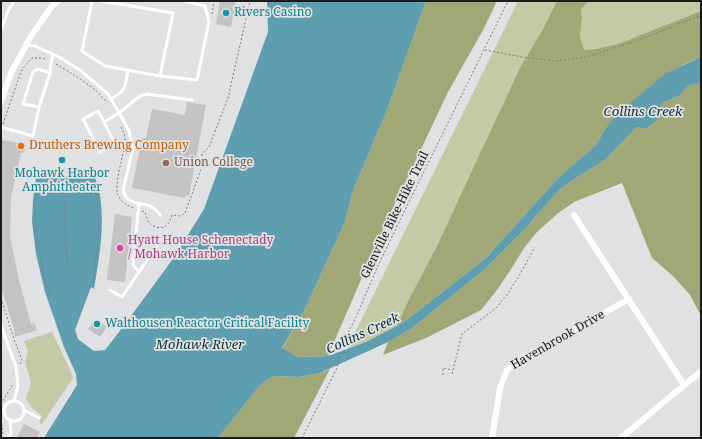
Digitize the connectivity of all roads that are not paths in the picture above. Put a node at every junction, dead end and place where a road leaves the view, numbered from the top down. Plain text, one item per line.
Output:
1 (14, 1) edge
2 (58, 1) edge
3 (92, 1) edge
4 (101, 1) edge
5 (184, 1) edge
6 (1, 29) edge
7 (26, 45) junction
8 (53, 55) junction
9 (128, 70) junction
10 (50, 73) junction
11 (160, 76) junction
12 (111, 99) junction
13 (192, 100) dead end
14 (1, 101) edge
15 (39, 107) junction
16 (118, 114) junction
17 (104, 122) junction
18 (2, 126) edge
19 (139, 204) junction
20 (160, 215) dead end
21 (574, 215) dead end
22 (135, 240) junction
23 (139, 272) junction
24 (110, 290) dead end
25 (629, 299) junction
26 (1, 325) edge
27 (701, 372) edge
28 (684, 385) junction
29 (14, 401) junction
30 (24, 410) junction
31 (39, 418) dead end
32 (10, 420) junction
33 (8, 438) edge
34 (492, 438) edge
35 (621, 438) edge

1 - 6 lane
2 - 7 street
3 - 9 lane
4 - 11 lane
5 - 11 lane
7 - 8 lane
7 - 14 street
8 - 10 lane
8 - 12 lane
9 - 11 lane
9 - 12 lane
10 - 15 lane
10 - 15 lane
12 - 16 lane
13 - 16 lane
15 - 18 lane
16 - 17 lane
16 - 19 lane
17 - 17 lane
19 - 20 lane
19 - 22 lane
21 - 25 street
22 - 23 lane
22 - 23 lane
23 - 24 lane
25 - 28 street
25 - 34 street, Havenbrook Drive
26 - 29 lane
27 - 28 street
28 - 35 street
29 - 30 lane
29 - 32 lane
30 - 31 lane
30 - 32 lane
32 - 33 lane

